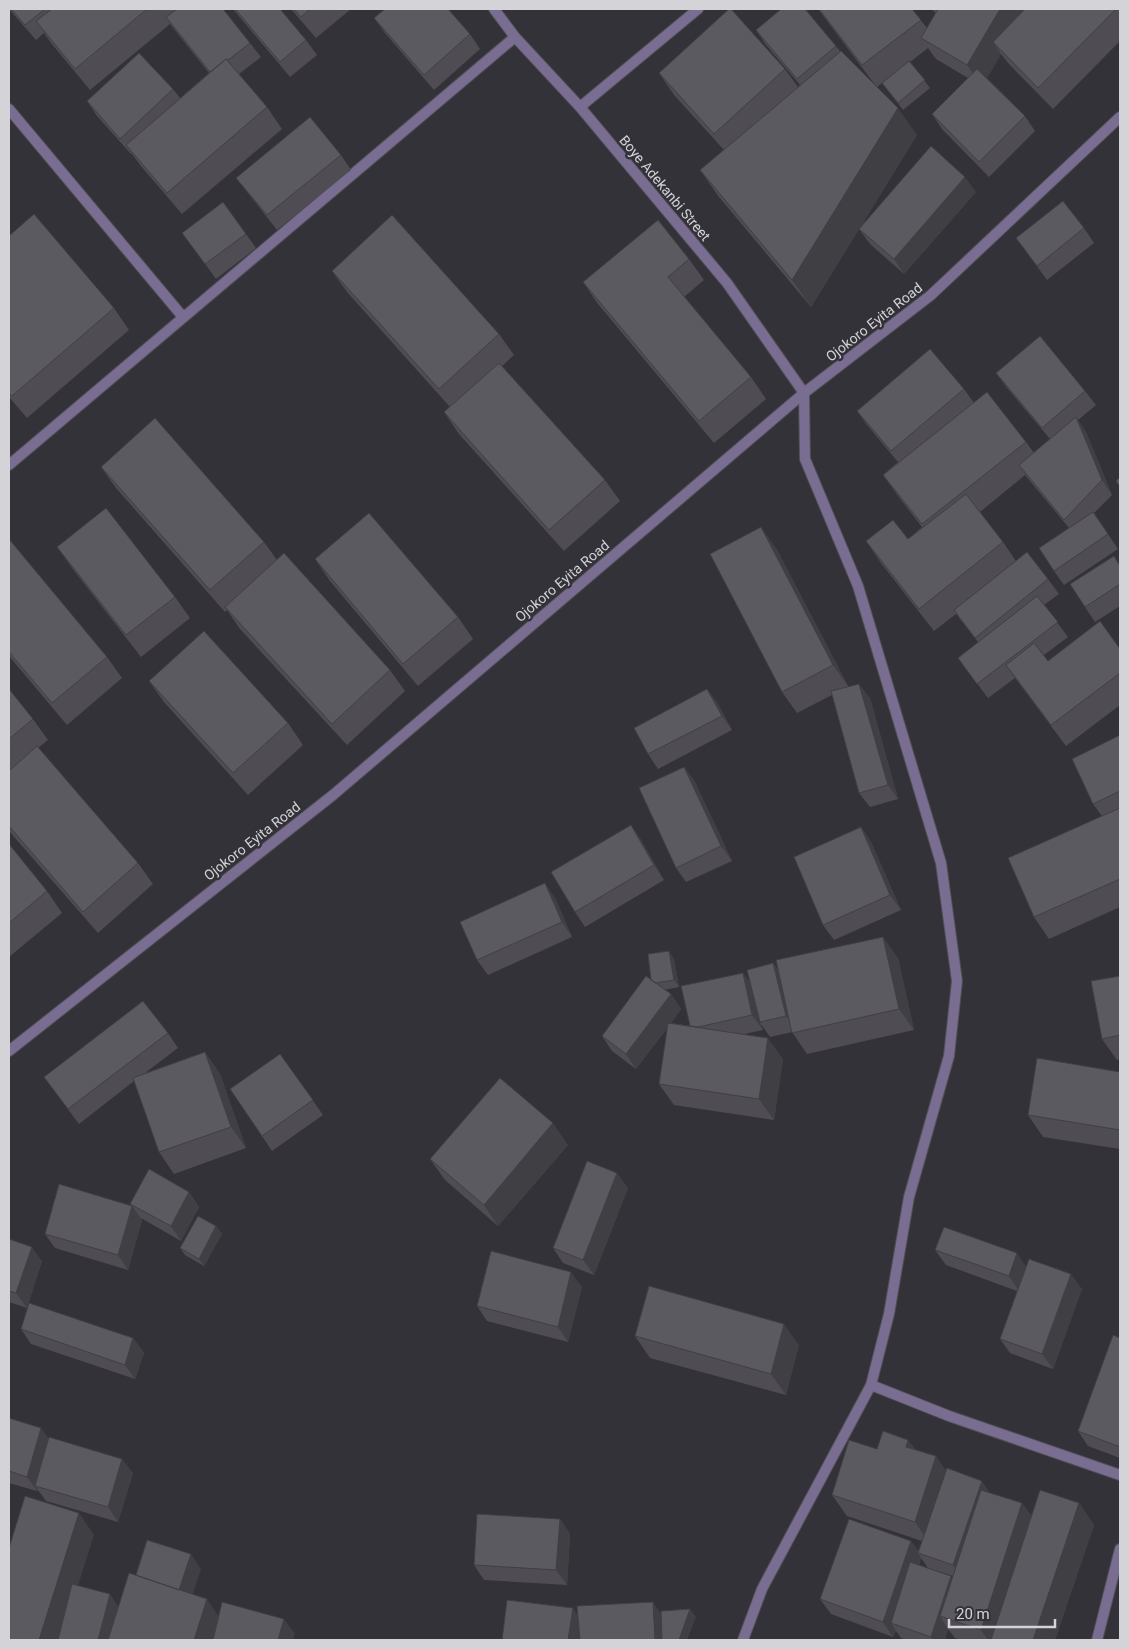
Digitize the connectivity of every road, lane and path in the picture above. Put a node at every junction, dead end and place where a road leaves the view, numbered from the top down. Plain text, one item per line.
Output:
1 (494, 9) edge
2 (698, 9) edge
3 (515, 37) junction
4 (580, 107) junction
5 (9, 109) edge
6 (1120, 117) edge
7 (184, 317) junction
8 (804, 393) junction
9 (9, 465) edge
10 (9, 1051) edge
11 (871, 1385) junction
12 (1120, 1475) edge
13 (1120, 1549) edge
14 (743, 1640) edge
15 (1098, 1640) edge

1 - 3 street, Boye Adekanbi Street
2 - 4 street
3 - 4 street, Boye Adekanbi Street
3 - 7 street
4 - 8 street, Boye Adekanbi Street
5 - 7 street
6 - 8 street, Ojokoro Eyita Road
7 - 9 street
8 - 10 street, Ojokoro Eyita Road
8 - 11 street
11 - 12 street
11 - 14 street
13 - 15 street

